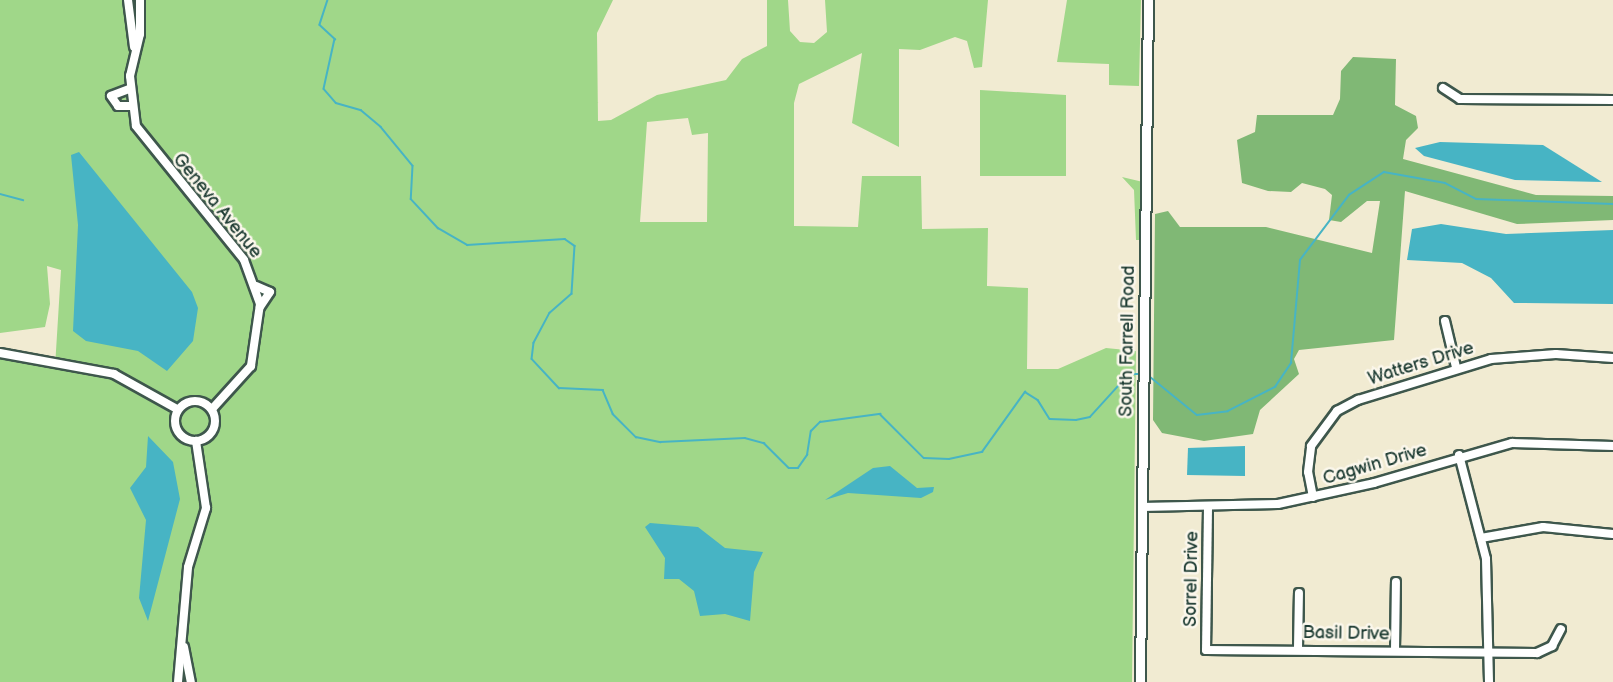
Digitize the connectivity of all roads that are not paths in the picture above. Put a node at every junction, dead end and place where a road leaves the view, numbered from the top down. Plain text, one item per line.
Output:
1 (128, 0) edge
2 (140, 0) edge
3 (1148, 0) edge
4 (134, 47) junction
5 (1443, 88) dead end
6 (129, 89) junction
7 (1613, 100) edge
8 (131, 106) junction
9 (1445, 321) dead end
10 (0, 353) edge
11 (1613, 358) edge
12 (1456, 367) junction
13 (177, 410) junction
14 (212, 410) junction
15 (196, 441) junction
16 (1613, 446) edge
17 (1459, 455) junction
18 (1313, 497) junction
19 (1142, 507) junction
20 (1208, 508) junction
21 (1613, 534) edge
22 (1481, 538) junction
23 (1396, 582) dead end
24 (1299, 593) dead end
25 (1561, 629) dead end
26 (184, 647) junction
27 (1298, 648) junction
28 (1206, 650) joint
29 (1395, 650) junction
30 (1486, 651) junction
31 (178, 682) edge
32 (191, 682) edge
33 (1140, 682) edge
34 (1489, 682) edge

1 - 4 street, Geneva Avenue
2 - 4 street, Geneva Avenue
3 - 19 street, South Farrell Road
4 - 6 street, Geneva Avenue
5 - 7 street
6 - 8 street, Geneva Avenue
6 - 8 street
8 - 14 street, Geneva Avenue
9 - 12 street
10 - 13 street
11 - 12 street, Watters Drive
12 - 18 street, Watters Drive
13 - 14 street
13 - 15 street
14 - 15 street
15 - 26 street
16 - 17 street, Cagwin Drive
17 - 18 street, Cagwin Drive
17 - 22 street
18 - 20 street, Cagwin Drive
19 - 20 street, Cagwin Drive
19 - 33 street, South Farrell Road
20 - 28 street, Sorrel Drive
21 - 22 street
22 - 30 street
23 - 29 street
24 - 27 street
25 - 30 street, Basil Drive
26 - 31 street
26 - 32 street
27 - 28 street, Basil Drive
27 - 29 street, Basil Drive
29 - 30 street, Basil Drive
30 - 34 street

